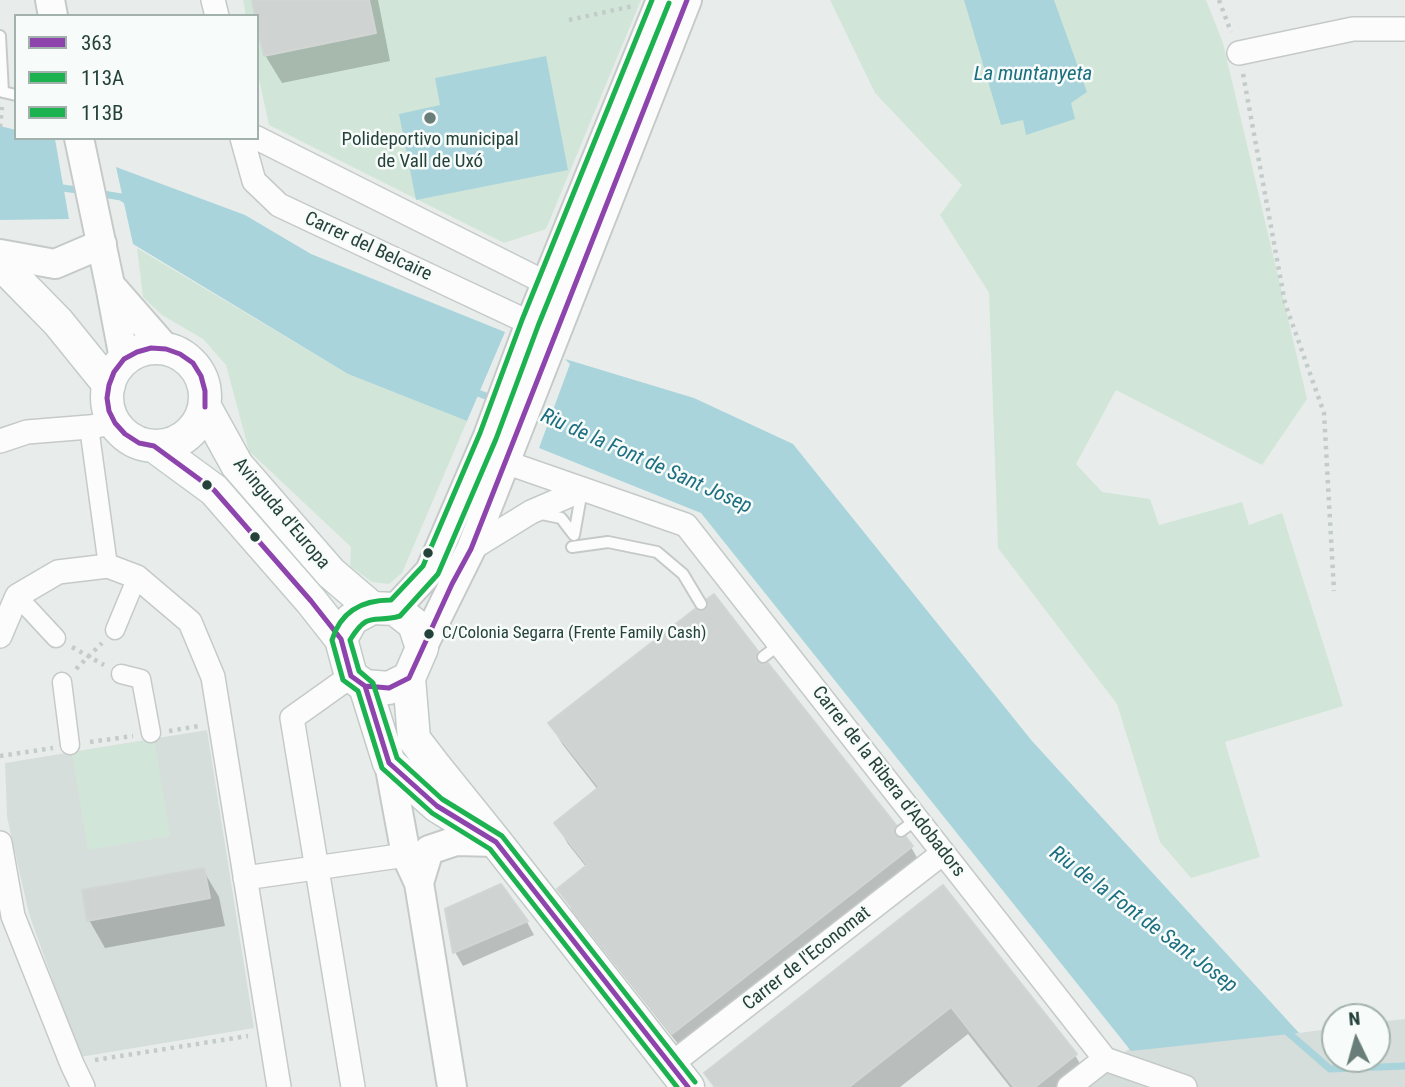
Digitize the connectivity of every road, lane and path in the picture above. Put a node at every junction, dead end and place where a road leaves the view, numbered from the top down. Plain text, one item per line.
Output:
1 (687, 0) edge
2 (1219, 0) edge
3 (648, 3) edge
4 (569, 20) dead end
5 (1405, 29) edge
6 (0, 36) edge
7 (1239, 53) junction
8 (14, 95) edge
9 (1, 122) edge
10 (0, 127) edge
11 (259, 139) edge
12 (243, 140) edge
13 (81, 148) edge
14 (100, 234) junction
15 (0, 254) edge
16 (0, 263) edge
17 (546, 283) junction
18 (110, 285) junction
19 (527, 330) junction
20 (166, 349) junction
21 (118, 369) junction
22 (205, 407) junction
23 (102, 425) junction
24 (0, 441) edge
25 (155, 446) junction
26 (502, 447) junction
27 (582, 489) junction
28 (531, 512) junction
29 (572, 547) dead end
30 (471, 549) junction
31 (108, 566) junction
32 (138, 577) junction
33 (1334, 591) dead end
34 (17, 596) junction
35 (701, 604) dead end
36 (384, 609) junction
37 (115, 630) joint
38 (0, 636) edge
39 (56, 638) joint
40 (341, 639) junction
41 (422, 648) junction
42 (89, 656) junction
43 (121, 674) joint
44 (409, 678) junction
45 (358, 681) junction
46 (62, 682) joint
47 (220, 723) junction
48 (151, 733) junction
49 (70, 745) junction
50 (0, 756) edge
51 (389, 763) junction
52 (433, 765) junction
53 (437, 806) junction
54 (496, 842) junction
55 (0, 843) edge
56 (417, 853) junction
57 (943, 853) junction
58 (317, 868) junction
59 (245, 878) junction
60 (270, 1032) junction
61 (1105, 1059) junction
62 (72, 1064) junction
63 (679, 1076) edge
64 (83, 1087) edge
65 (279, 1087) edge
66 (353, 1087) edge
67 (452, 1087) edge
68 (1069, 1087) edge
69 (1185, 1087) edge

1 - 26 street
2 - 7 path
3 - 4 path
3 - 17 street
5 - 7 street
6 - 8 lane
7 - 33 path
9 - 10 path
11 - 17 street
12 - 19 street, Carrer del Belcaire
13 - 14 street
14 - 15 street
14 - 18 street
16 - 21 main road
17 - 19 street
18 - 20 street
18 - 21 street
19 - 26 street
20 - 21 main road
20 - 22 main road
21 - 23 main road
22 - 25 main road
22 - 36 main road, Avinguda d'Europa
23 - 24 street
23 - 25 main road
23 - 31 street
25 - 40 main road, Avinguda d'Europa
26 - 27 street, Carrer de la Ribera d'Adobadors
26 - 30 street
26 - 36 street
27 - 28 street
27 - 28 lane
27 - 57 street, Carrer de la Ribera d'Adobadors
28 - 30 street
29 - 35 lane
30 - 41 street
31 - 32 street
31 - 34 street
32 - 37 street
32 - 47 street
34 - 38 street
34 - 39 street
36 - 40 main road
36 - 41 main road
37 - 42 path
39 - 42 path
40 - 45 main road
41 - 44 main road
42 - 43 path
42 - 46 path
43 - 48 street
44 - 45 main road
44 - 52 main road
45 - 51 main road
45 - 58 street
46 - 49 street
47 - 48 path
47 - 59 street
48 - 49 path
49 - 50 path
51 - 53 main road
51 - 56 street
52 - 53 street
52 - 54 main road
53 - 54 main road
53 - 56 street
54 - 56 street
54 - 63 main road
55 - 62 street
56 - 58 street
56 - 67 street
57 - 61 street, Carrer de la Ribera d'Adobadors
57 - 63 street, Carrer de l'Economat
58 - 59 street
58 - 66 street
59 - 60 street
60 - 62 path
60 - 65 street
61 - 68 street
61 - 69 street
62 - 64 street

